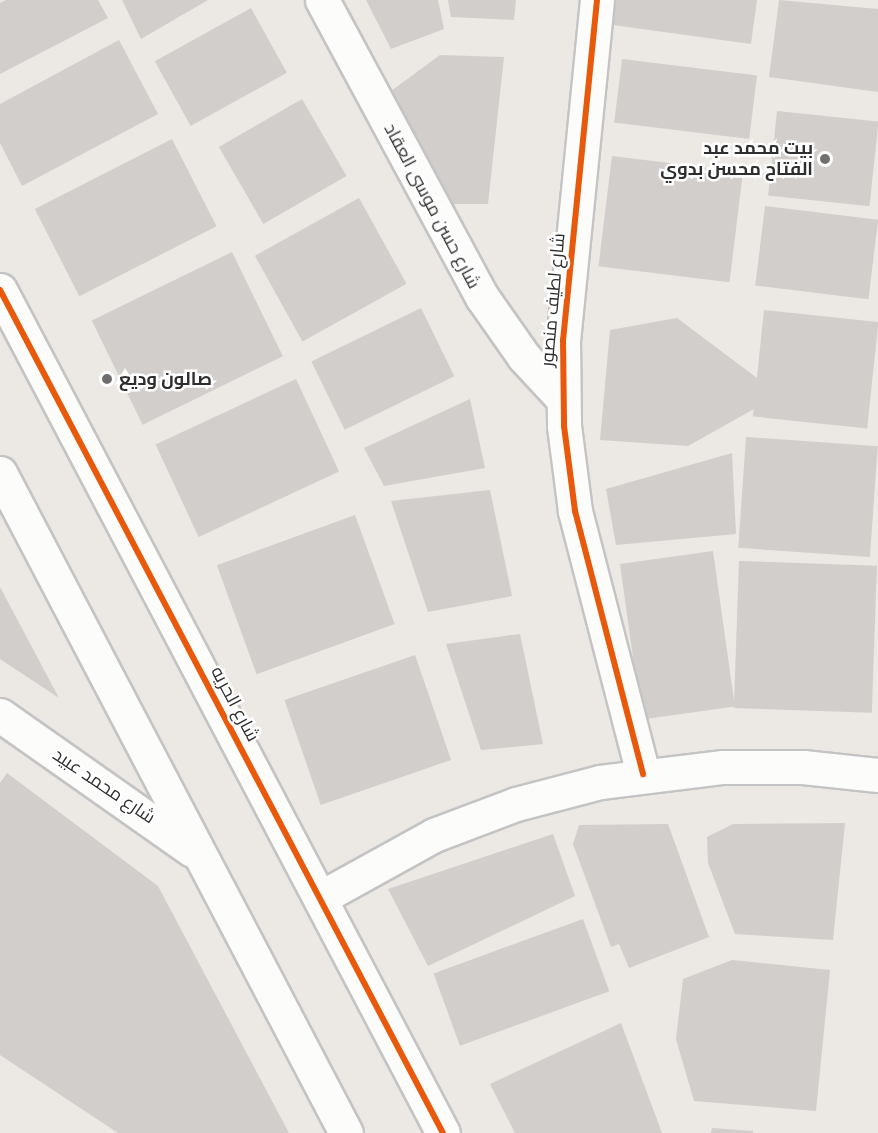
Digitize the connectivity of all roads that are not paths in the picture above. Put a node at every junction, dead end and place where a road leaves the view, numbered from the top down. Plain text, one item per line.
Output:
1 (322, 0) edge
2 (597, 0) edge
3 (0, 290) edge
4 (562, 398) junction
5 (0, 472) edge
6 (0, 715) edge
7 (643, 774) junction
8 (878, 775) edge
9 (204, 861) junction
10 (320, 898) junction
11 (346, 1133) edge
12 (443, 1133) edge

1 - 4 street, شارع حسن موسى العقاد
2 - 4 street, شارع لطيف منصور
3 - 10 street, شارع الحريه
4 - 7 street, شارع لطيف منصور
5 - 9 street
6 - 9 street, شارع محمد عبيد
7 - 8 street
7 - 10 street
9 - 11 street
10 - 12 street, شارع الحريه

